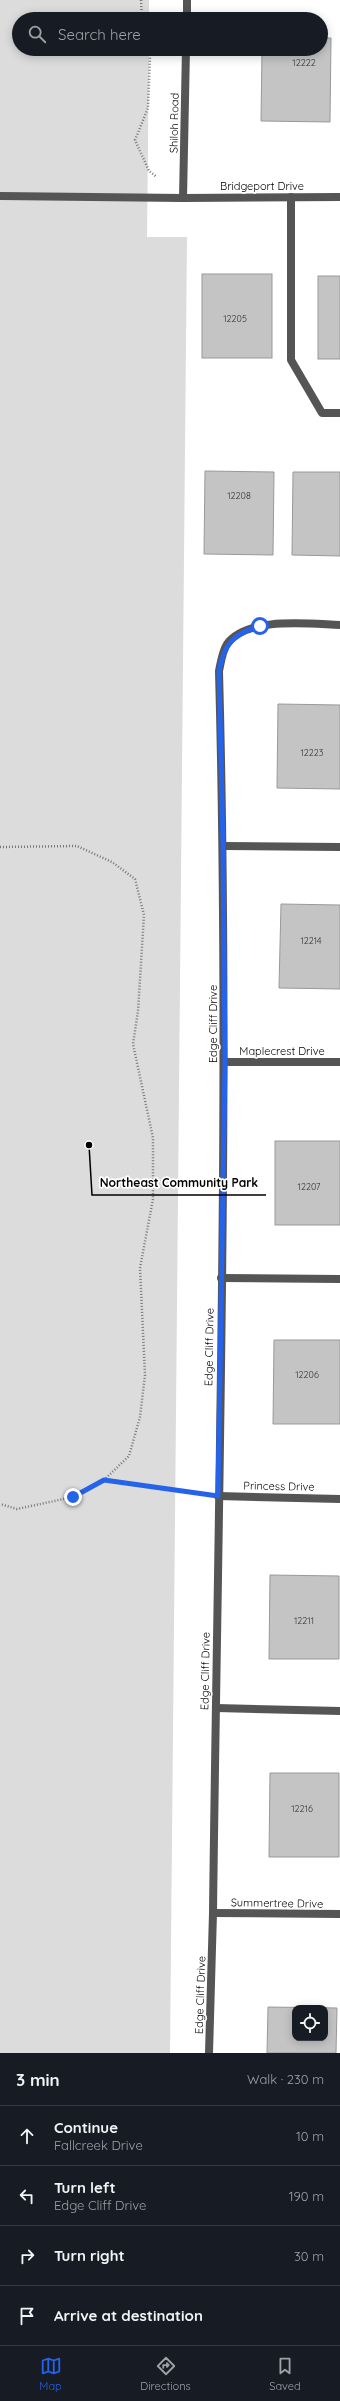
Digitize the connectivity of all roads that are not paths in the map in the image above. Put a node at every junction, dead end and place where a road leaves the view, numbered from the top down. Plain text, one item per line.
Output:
1 (187, 0) edge
2 (187, 12) edge
3 (186, 56) edge
4 (0, 196) edge
5 (291, 197) junction
6 (340, 197) edge
7 (183, 198) junction
8 (340, 413) edge
9 (340, 625) edge
10 (223, 846) junction
11 (340, 847) edge
12 (225, 1062) junction
13 (340, 1062) edge
14 (221, 1278) junction
15 (340, 1279) edge
16 (218, 1496) junction
17 (340, 1499) edge
18 (216, 1708) junction
19 (340, 1711) edge
20 (213, 1913) junction
21 (340, 1914) edge
22 (209, 2053) edge

1 - 2 street
3 - 7 street, Shiloh Road
4 - 7 street, Bridgeport Drive
5 - 6 street, Bridgeport Drive
5 - 7 street, Bridgeport Drive
5 - 8 street
9 - 10 street, Edge Cliff Drive
10 - 11 street
10 - 12 street, Edge Cliff Drive
12 - 13 street, Maplecrest Drive
12 - 14 street, Edge Cliff Drive
14 - 15 street
14 - 16 street, Edge Cliff Drive
16 - 17 street, Princess Drive
16 - 18 street, Edge Cliff Drive
18 - 19 street
18 - 20 street, Edge Cliff Drive
20 - 21 street, Summertree Drive
20 - 22 street, Edge Cliff Drive

